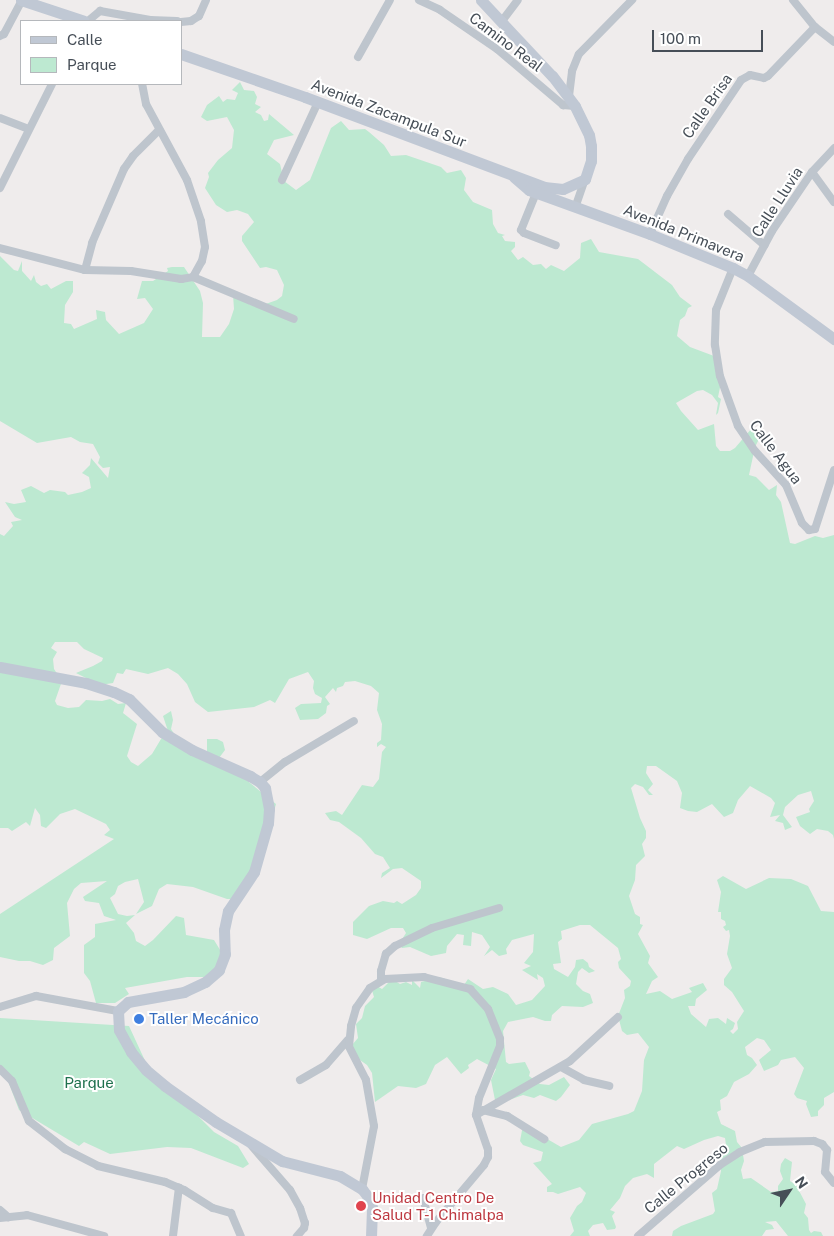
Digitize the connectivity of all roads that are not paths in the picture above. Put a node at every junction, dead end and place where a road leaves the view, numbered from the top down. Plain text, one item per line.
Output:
1 (22, 0) edge
2 (206, 0) edge
3 (390, 0) edge
4 (419, 0) edge
5 (481, 0) edge
6 (518, 0) edge
7 (632, 0) edge
8 (793, 0) edge
9 (81, 20) edge
10 (89, 20) edge
11 (150, 20) edge
12 (502, 21) junction
13 (182, 22) edge
14 (815, 27) junction
15 (0, 36) edge
16 (834, 42) edge
17 (182, 54) edge
18 (358, 56) dead end
19 (51, 85) edge
20 (142, 85) edge
21 (568, 96) junction
22 (318, 102) junction
23 (575, 106) junction
24 (0, 118) edge
25 (28, 129) junction
26 (159, 130) junction
27 (834, 148) edge
28 (812, 172) junction
29 (513, 175) junction
30 (585, 179) junction
31 (282, 180) dead end
32 (0, 188) edge
33 (536, 193) junction
34 (834, 202) edge
35 (575, 208) junction
36 (728, 214) dead end
37 (650, 234) junction
38 (556, 245) dead end
39 (764, 245) junction
40 (0, 248) edge
41 (733, 268) junction
42 (85, 270) junction
43 (748, 276) junction
44 (193, 277) junction
45 (294, 319) dead end
46 (834, 340) edge
47 (834, 470) edge
48 (0, 667) edge
49 (354, 721) dead end
50 (260, 782) junction
51 (498, 908) dead end
52 (381, 980) junction
53 (0, 1007) edge
54 (118, 1010) junction
55 (618, 1017) dead end
56 (348, 1040) junction
57 (560, 1067) junction
58 (0, 1069) edge
59 (300, 1080) dead end
60 (609, 1086) dead end
61 (483, 1110) junction
62 (476, 1115) junction
63 (544, 1139) dead end
64 (248, 1142) junction
65 (834, 1183) edge
66 (178, 1187) junction
67 (362, 1189) junction
68 (424, 1198) dead end
69 (0, 1210) edge
70 (4, 1217) edge
71 (432, 1228) junction
72 (104, 1236) edge
73 (173, 1236) edge
74 (241, 1236) edge
75 (297, 1236) edge
76 (371, 1236) edge
77 (426, 1236) edge
78 (638, 1236) edge

1 - 9 main road
1 - 15 street
2 - 13 street
3 - 18 street
4 - 23 street, Camino Real
5 - 12 main road
6 - 12 street
7 - 21 street
8 - 14 street
10 - 11 street
12 - 21 main road
14 - 16 street
14 - 37 street, Calle Brisa
17 - 22 main road, Avenida Zacampula Sur
19 - 25 street
20 - 26 street
21 - 23 main road
22 - 29 main road, Avenida Zacampula Sur
22 - 31 street
23 - 30 main road
24 - 25 street
25 - 32 street
26 - 42 street
26 - 44 street
27 - 28 street, Calle Lluvia
28 - 34 street
28 - 39 street, Calle Lluvia
29 - 30 main road, Avenida Zacampula Sur
29 - 33 main road, Avenida Primavera
30 - 35 street
33 - 35 main road, Avenida Primavera
33 - 38 street
35 - 37 main road, Avenida Primavera
36 - 39 street
37 - 41 main road, Avenida Primavera
39 - 43 street, Calle Lluvia
40 - 42 street
41 - 43 main road, Avenida Primavera
41 - 47 street, Calle Agua
42 - 44 street
43 - 46 main road, Avenida Primavera
44 - 45 street
48 - 50 main road
49 - 50 street
50 - 54 main road
51 - 52 street
52 - 56 street
52 - 62 street
53 - 54 street
54 - 64 main road
55 - 57 street
56 - 59 street
56 - 67 street
57 - 60 street
57 - 61 street
58 - 66 street
61 - 62 street
61 - 63 street
62 - 71 street
64 - 67 main road
64 - 75 street
65 - 78 street, Calle Progreso
66 - 73 street
66 - 74 street
67 - 76 main road
68 - 71 street
69 - 70 street
70 - 72 street
71 - 77 street

